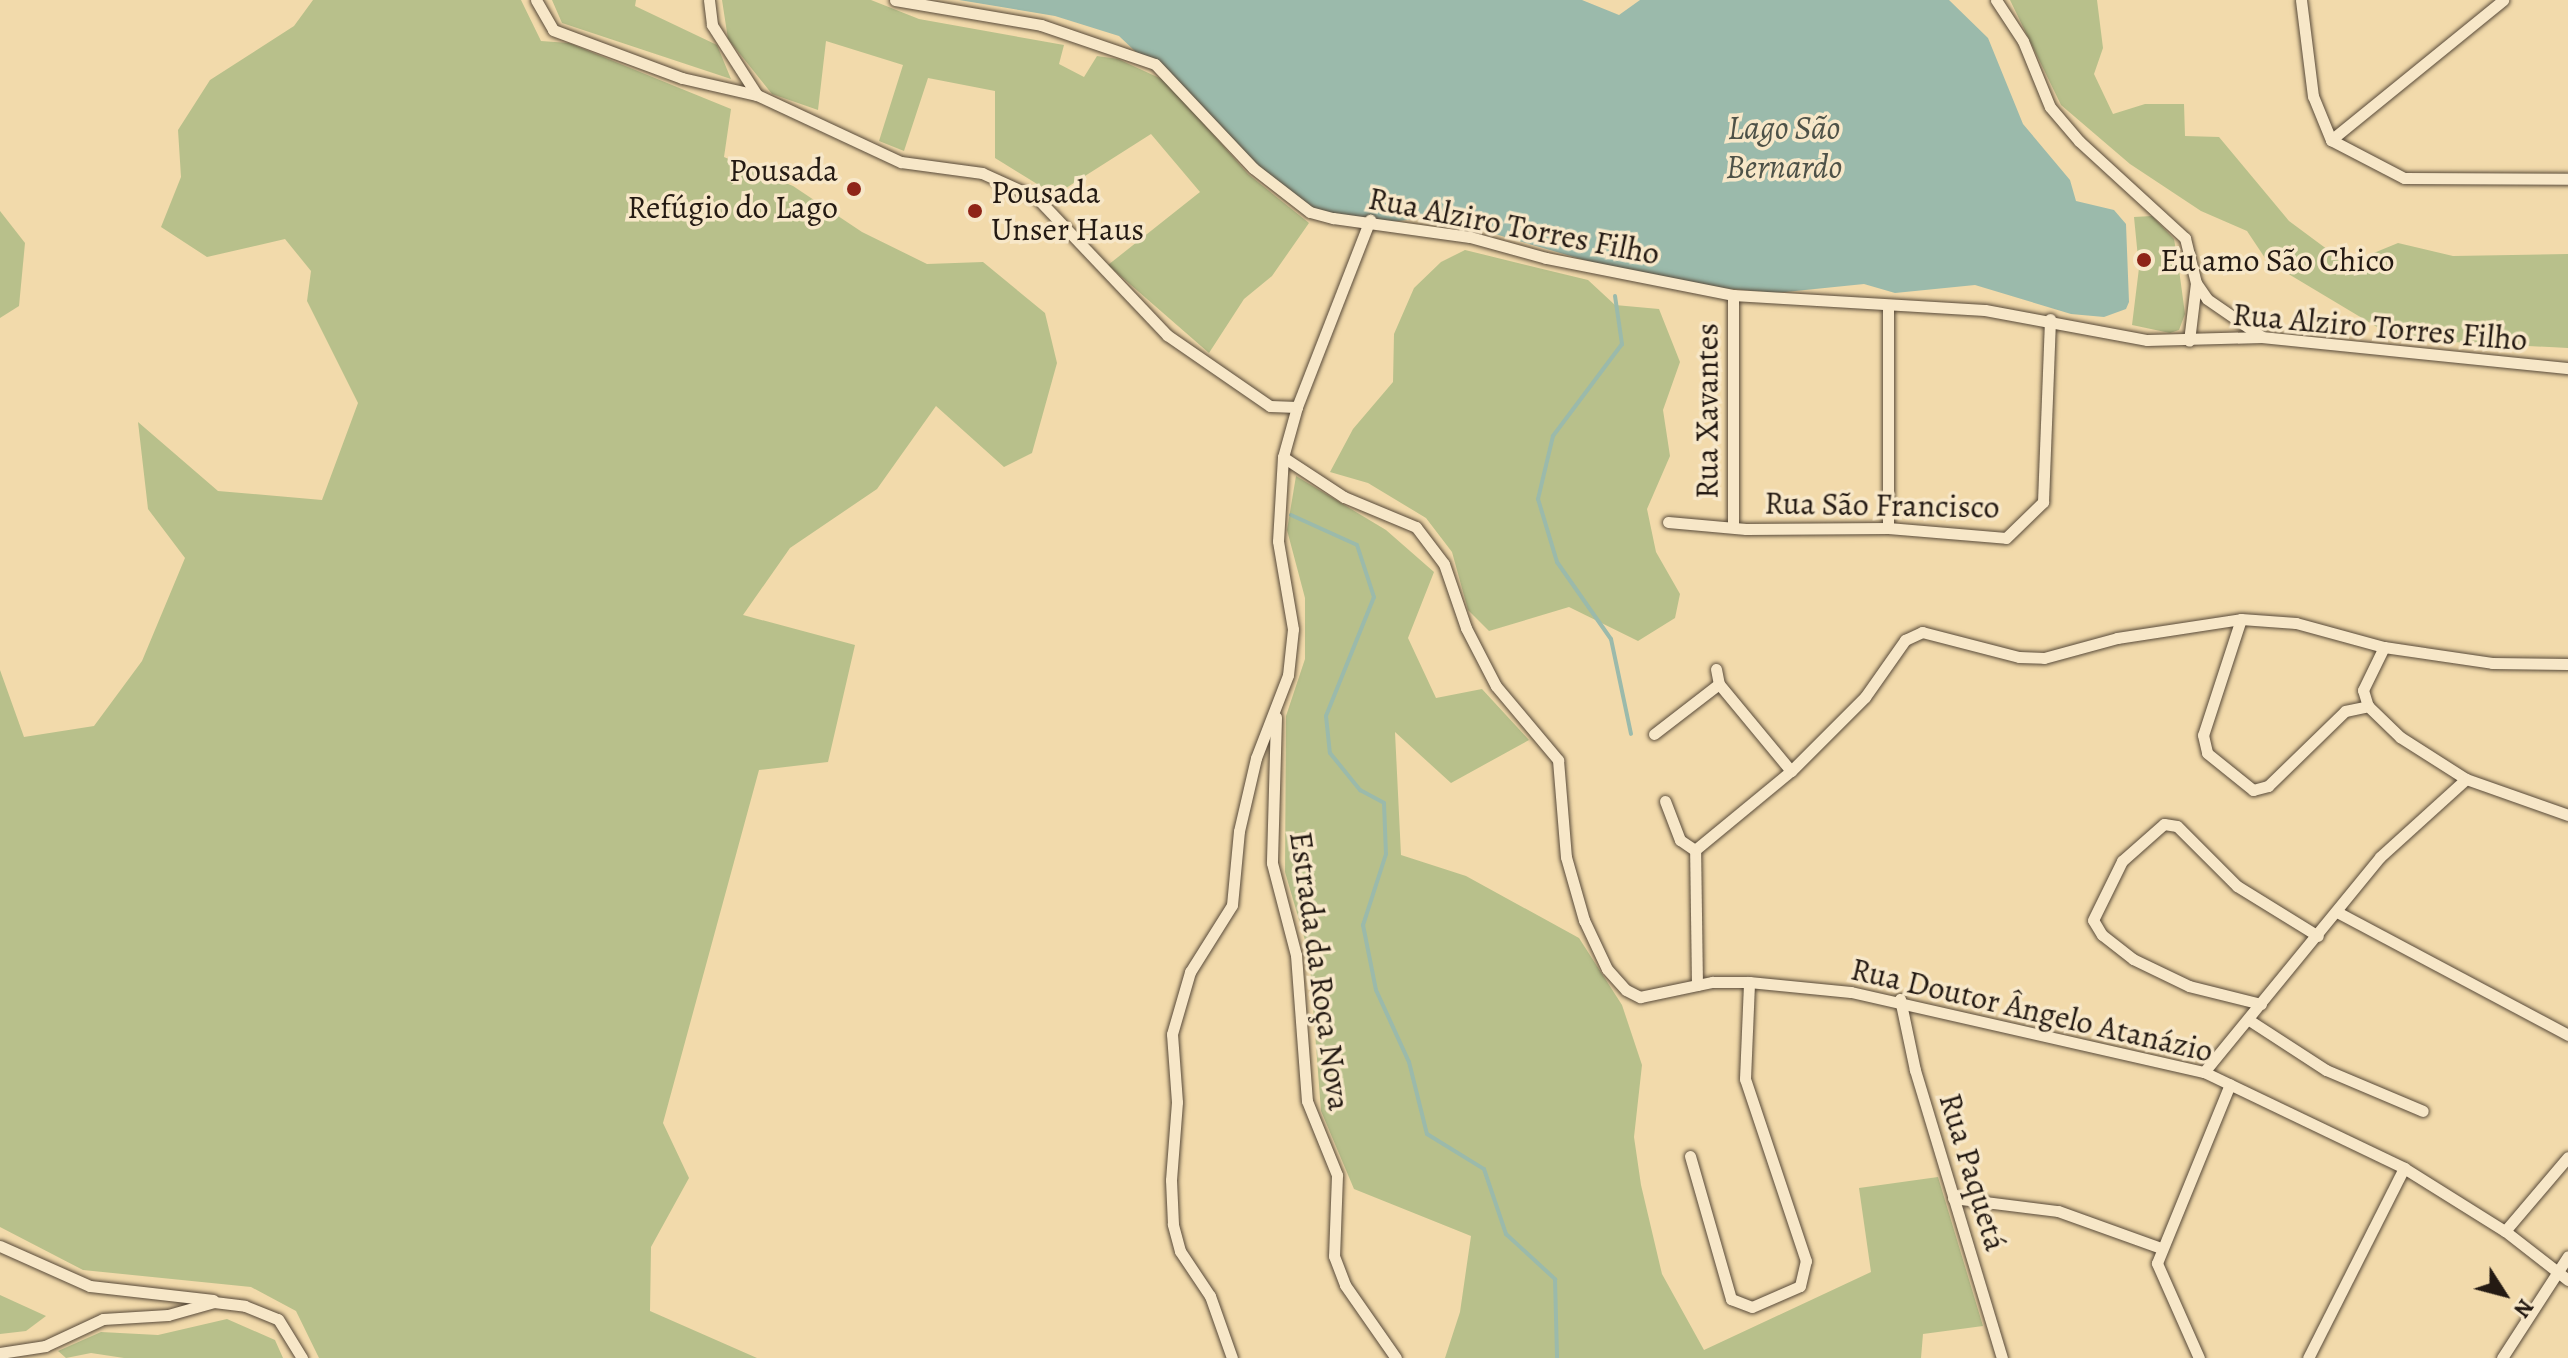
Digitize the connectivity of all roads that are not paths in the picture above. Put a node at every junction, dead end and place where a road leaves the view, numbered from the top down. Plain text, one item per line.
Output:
1 (536, 0) edge
2 (709, 0) edge
3 (895, 0) edge
4 (1996, 0) edge
5 (2301, 0) edge
6 (2503, 0) edge
7 (757, 95) junction
8 (2331, 140) junction
9 (2568, 179) edge
10 (1370, 220) junction
11 (2196, 283) junction
12 (1733, 295) junction
13 (1888, 305) junction
14 (2050, 319) junction
15 (2262, 337) junction
16 (2189, 341) junction
17 (2568, 368) edge
18 (1297, 407) junction
19 (1283, 457) junction
20 (1668, 522) dead end
21 (1733, 527) junction
22 (1888, 528) junction
23 (2241, 619) junction
24 (2384, 647) junction
25 (2568, 664) edge
26 (1716, 669) dead end
27 (1719, 684) junction
28 (2368, 706) junction
29 (1276, 713) junction
30 (1654, 734) dead end
31 (1791, 771) junction
32 (2466, 779) junction
33 (1665, 801) dead end
34 (2568, 815) edge
35 (1695, 850) junction
36 (2337, 912) junction
37 (2318, 936) junction
38 (1749, 982) junction
39 (1697, 985) junction
40 (1900, 999) junction
41 (2261, 1004) junction
42 (2249, 1020) junction
43 (2568, 1035) edge
44 (2204, 1072) junction
45 (2230, 1084) junction
46 (2423, 1111) dead end
47 (1690, 1156) dead end
48 (2568, 1157) edge
49 (2404, 1168) junction
50 (1953, 1198) junction
51 (2505, 1231) junction
52 (0, 1246) edge
53 (2161, 1248) junction
54 (2568, 1256) edge
55 (2557, 1271) junction
56 (2568, 1280) edge
57 (221, 1302) junction
58 (0, 1353) edge
59 (38, 1354) edge
60 (302, 1358) edge
61 (1232, 1358) edge
62 (1396, 1358) edge
63 (2002, 1358) edge
64 (2199, 1358) edge
65 (2308, 1358) edge
66 (2502, 1358) edge

1 - 7 street
2 - 7 street
3 - 10 street, Rua Alziro Torres Filho
4 - 11 street, Rua Alziro Torres Filho
5 - 8 street
6 - 8 street
7 - 18 street
8 - 9 street
10 - 12 street, Rua Alziro Torres Filho
10 - 18 street
11 - 15 street
11 - 16 street, Rua Alziro Torres Filho
12 - 13 street, Rua Alziro Torres Filho
12 - 21 street, Rua Xavantes
13 - 14 street, Rua Alziro Torres Filho
13 - 22 street
14 - 16 street, Rua Alziro Torres Filho
14 - 22 street, Rua São Francisco
15 - 16 street, Rua Alziro Torres Filho
15 - 17 street, Rua Alziro Torres Filho
18 - 19 street
19 - 29 street
19 - 39 street, Rua Doutor Ângelo Atanázio
20 - 21 street, Rua São Francisco
21 - 22 street, Rua São Francisco
23 - 24 street
23 - 28 street
23 - 31 street
24 - 25 street
24 - 28 street
26 - 27 street
27 - 30 street
27 - 31 street
28 - 32 street
29 - 61 street
29 - 62 street, Estrada da Roça Nova
31 - 35 street
32 - 34 street
32 - 36 street
33 - 35 street
35 - 39 street
36 - 37 street
36 - 43 street
37 - 41 street
37 - 41 street
38 - 39 street, Rua Doutor Ângelo Atanázio
38 - 40 street, Rua Doutor Ângelo Atanázio
38 - 47 street
40 - 44 street, Rua Doutor Ângelo Atanázio
40 - 50 street, Rua Paquetá
41 - 42 street
42 - 44 street
42 - 46 street
44 - 45 street, Rua Doutor Ângelo Atanázio
45 - 49 street, Rua Doutor Ângelo Atanázio
45 - 53 street
48 - 51 street
49 - 51 street, Rua Doutor Ângelo Atanázio
49 - 65 street
50 - 53 street
50 - 63 street, Rua Paquetá
51 - 55 street, Rua Doutor Ângelo Atanázio
52 - 57 street
53 - 64 street
54 - 55 street
55 - 56 street, Rua Doutor Ângelo Atanázio
55 - 66 street
57 - 59 street
57 - 60 street
58 - 59 street

